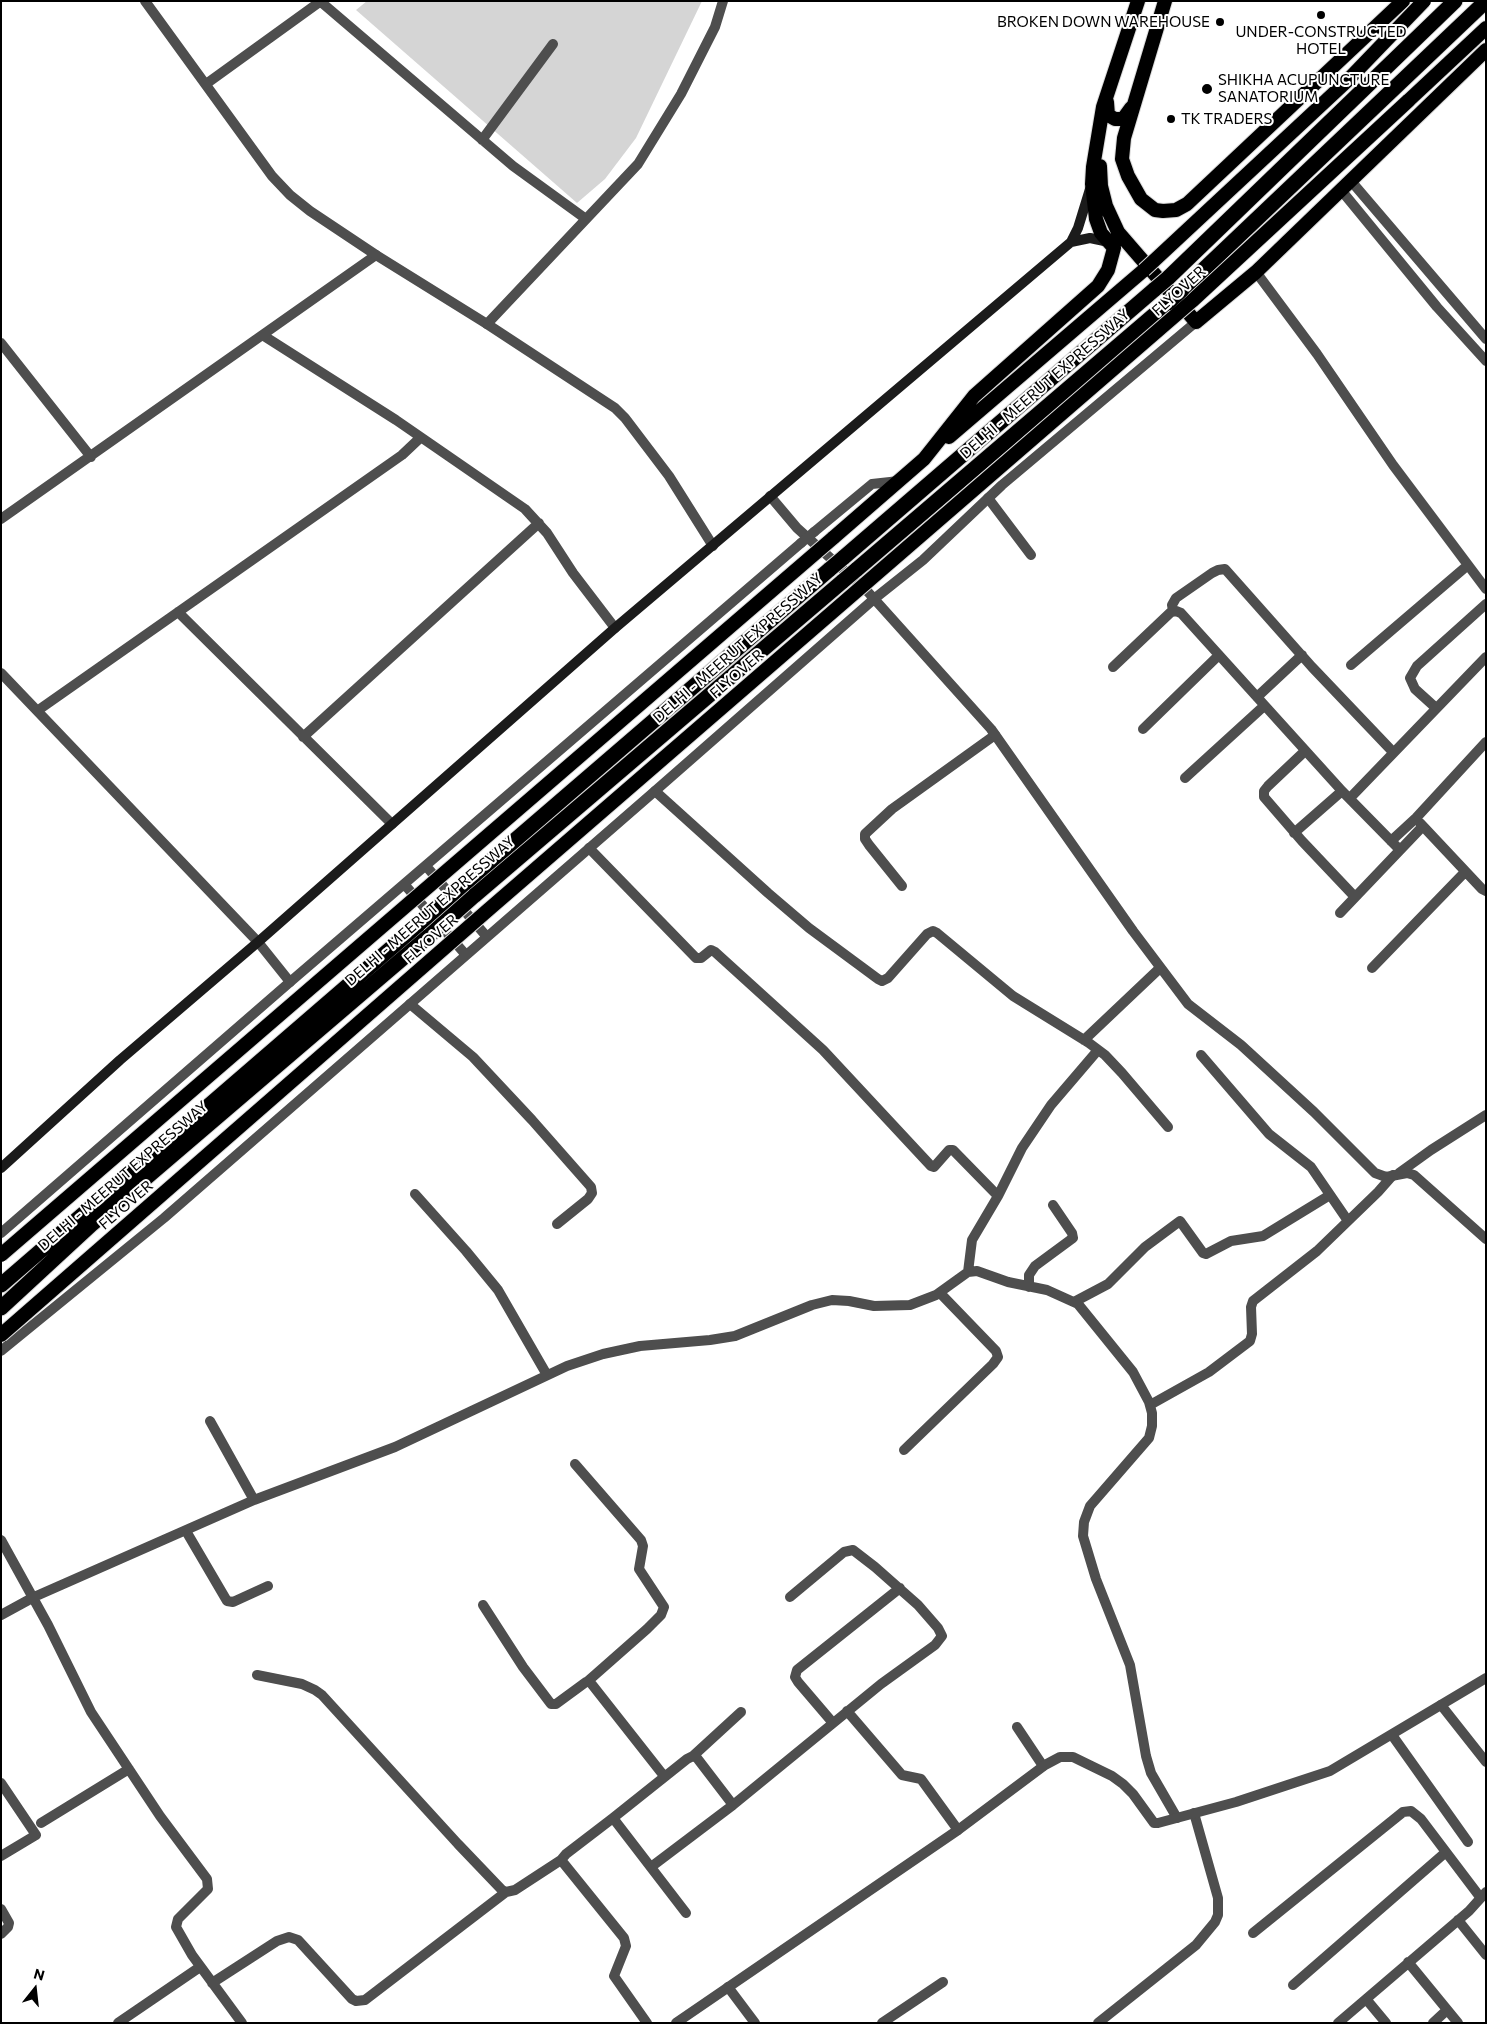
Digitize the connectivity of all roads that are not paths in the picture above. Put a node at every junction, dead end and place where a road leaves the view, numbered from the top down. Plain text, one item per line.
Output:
1 (145, 1) edge
2 (321, 1) edge
3 (723, 1) edge
4 (1138, 1) edge
5 (1165, 1) edge
6 (1403, 1) edge
7 (1424, 1) edge
8 (1455, 1) edge
9 (1486, 1) edge
10 (1486, 28) edge
11 (553, 44) dead end
12 (1486, 50) edge
13 (206, 84) junction
14 (1108, 91) junction
15 (1134, 101) junction
16 (482, 140) junction
17 (1097, 185) junction
18 (1346, 186) junction
19 (586, 219) junction
20 (1070, 242) junction
21 (1111, 245) junction
22 (376, 255) junction
23 (1423, 265) junction
24 (1256, 272) junction
25 (1410, 275) junction
26 (1196, 322) junction
27 (488, 324) junction
28 (264, 336) junction
29 (1486, 340) edge
30 (1, 343) edge
31 (1486, 361) edge
32 (420, 438) junction
33 (91, 457) junction
34 (924, 459) junction
35 (899, 480) junction
36 (770, 496) junction
37 (988, 498) junction
38 (1, 519) edge
39 (539, 523) junction
40 (713, 546) junction
41 (1031, 555) dead end
42 (1468, 565) junction
43 (1486, 589) edge
44 (874, 599) junction
45 (1484, 610) edge
46 (1173, 611) junction
47 (178, 612) junction
48 (615, 628) junction
49 (1219, 655) junction
50 (1302, 655) junction
51 (1486, 657) edge
52 (1351, 665) dead end
53 (1113, 667) dead end
54 (1, 673) edge
55 (1256, 697) junction
56 (1264, 706) junction
57 (1436, 708) junction
58 (37, 711) junction
59 (1143, 729) dead end
60 (995, 735) junction
61 (302, 737) junction
62 (1486, 742) edge
63 (1306, 751) junction
64 (1393, 752) junction
65 (1185, 778) dead end
66 (655, 791) junction
67 (1342, 791) junction
68 (1350, 798) junction
69 (1419, 822) junction
70 (392, 824) junction
71 (1294, 833) junction
72 (1391, 841) junction
73 (589, 848) junction
74 (1400, 850) junction
75 (426, 866) junction
76 (1465, 872) junction
77 (404, 884) junction
78 (902, 886) dead end
79 (1486, 891) edge
80 (1355, 897) junction
81 (1340, 913) dead end
82 (424, 929) junction
83 (487, 937) junction
84 (258, 942) junction
85 (466, 955) junction
86 (1160, 968) junction
87 (1372, 968) dead end
88 (290, 982) junction
89 (410, 1004) junction
90 (1084, 1040) junction
91 (1098, 1050) junction
92 (1201, 1054) dead end
93 (1486, 1115) edge
94 (1168, 1126) dead end
95 (1, 1168) edge
96 (1396, 1174) junction
97 (415, 1194) dead end
98 (1330, 1195) junction
99 (998, 1196) junction
100 (1053, 1205) dead end
101 (1348, 1221) junction
102 (557, 1224) dead end
103 (1, 1233) edge
104 (1486, 1239) edge
105 (1, 1254) edge
106 (968, 1272) junction
107 (1, 1285) edge
108 (1029, 1287) junction
109 (940, 1292) junction
110 (1074, 1302) junction
111 (1, 1308) edge
112 (1, 1335) edge
113 (1, 1351) edge
114 (547, 1375) junction
115 (1150, 1405) junction
116 (210, 1421) dead end
117 (904, 1450) dead end
118 (575, 1464) dead end
119 (254, 1500) junction
120 (186, 1531) junction
121 (1, 1540) edge
122 (268, 1586) dead end
123 (900, 1588) junction
124 (34, 1597) junction
125 (790, 1598) dead end
126 (483, 1605) dead end
127 (1, 1615) edge
128 (257, 1675) dead end
129 (1486, 1678) edge
130 (588, 1682) junction
131 (1441, 1705) junction
132 (847, 1711) junction
133 (741, 1712) dead end
134 (833, 1723) junction
135 (1017, 1727) dead end
136 (1392, 1735) junction
137 (693, 1756) junction
138 (1486, 1762) edge
139 (1044, 1766) junction
140 (129, 1769) junction
141 (664, 1776) junction
142 (1, 1783) edge
143 (733, 1805) junction
144 (1194, 1813) junction
145 (613, 1818) junction
146 (1177, 1818) junction
147 (42, 1823) dead end
148 (958, 1830) junction
149 (1468, 1842) dead end
150 (1446, 1852) junction
151 (1, 1856) edge
152 (560, 1860) junction
153 (651, 1867) junction
154 (506, 1892) junction
155 (1483, 1895) edge
156 (1, 1909) edge
157 (686, 1913) dead end
158 (1458, 1920) junction
159 (1253, 1933) dead end
160 (1, 1934) edge
161 (1486, 1955) edge
162 (1408, 1962) junction
163 (200, 1967) junction
164 (943, 1982) dead end
165 (212, 1983) junction
166 (1293, 1985) dead end
167 (728, 1987) junction
168 (1366, 1998) junction
169 (1448, 2010) junction
170 (118, 2023) edge
171 (242, 2023) edge
172 (647, 2023) edge
173 (676, 2023) edge
174 (755, 2023) edge
175 (882, 2023) edge
176 (1098, 2023) edge
177 (1338, 2023) edge
178 (1386, 2023) edge
179 (1434, 2023) edge
180 (1458, 2023) edge

1 - 13 street
2 - 13 street
2 - 16 street
3 - 19 street
4 - 14 highway
5 - 15 highway
6 - 15 highway
7 - 34 highway, bridge
8 - 82 highway, DELHI - MEERUT EXPRESSWAY, bridge
9 - 82 highway, DELHI - MEERUT EXPRESSWAY, bridge
10 - 112 highway, FLYOVER, bridge
11 - 16 street
12 - 18 highway
13 - 22 street
14 - 15 highway
14 - 17 highway
16 - 19 street
17 - 20 main road
17 - 21 highway
17 - 26 highway
18 - 23 street
18 - 24 highway
18 - 25 street
19 - 27 street
20 - 21 main road
20 - 36 main road
21 - 34 highway
22 - 27 street
22 - 28 street
23 - 25 street
23 - 29 street
24 - 26 highway
24 - 42 street
25 - 31 street
26 - 37 street
27 - 40 street
28 - 32 street
28 - 33 street
30 - 33 street
32 - 39 street
32 - 47 street
33 - 38 street
34 - 35 highway
35 - 75 street, bridge
35 - 105 highway, bridge
36 - 40 main road
36 - 44 street
37 - 41 street
37 - 44 street
39 - 48 street
39 - 61 street
40 - 48 main road
42 - 43 street
42 - 52 street
44 - 60 street
44 - 66 street
45 - 57 street
46 - 49 street
46 - 50 street
46 - 53 street
47 - 58 street
47 - 61 street
48 - 70 main road
49 - 55 street
49 - 59 street
50 - 55 street
50 - 64 street
51 - 57 street
54 - 58 street
55 - 56 street
56 - 63 street
56 - 65 street
57 - 64 street
58 - 84 street
60 - 78 street
60 - 86 street
61 - 70 street
62 - 69 street
63 - 67 street
63 - 71 street
64 - 68 street
66 - 73 street
66 - 90 street
67 - 68 street
67 - 71 street
68 - 72 street
69 - 72 street
69 - 74 street
69 - 76 street
70 - 84 main road
71 - 80 street
72 - 74 street
73 - 83 street
73 - 99 street
74 - 80 street
75 - 77 street
75 - 83 street
76 - 79 street
76 - 87 street
77 - 85 street
77 - 88 street
80 - 81 street
82 - 107 highway, DELHI - MEERUT EXPRESSWAY
82 - 111 highway, DELHI - MEERUT EXPRESSWAY
83 - 85 street
84 - 88 street
84 - 95 main road
85 - 89 street
86 - 90 street
86 - 96 street
88 - 103 street
89 - 102 street
89 - 113 street
90 - 91 street
91 - 94 street
91 - 99 street
92 - 98 street
93 - 96 street
96 - 101 street
96 - 104 street
97 - 114 street
98 - 101 street
98 - 110 street
99 - 106 street
100 - 108 street
101 - 115 street
106 - 108 street
106 - 109 street
108 - 110 street
109 - 114 street
109 - 117 street
110 - 115 street
114 - 119 street
115 - 146 street
116 - 119 street
118 - 130 street
119 - 120 street
120 - 122 street
120 - 124 street
121 - 124 street
123 - 125 street
123 - 132 street
123 - 134 street
124 - 127 street
124 - 140 street
126 - 130 street
128 - 154 street
129 - 131 street
130 - 141 street
131 - 136 street
131 - 138 street
132 - 134 street
132 - 148 street
133 - 137 street
134 - 143 street
135 - 139 street
136 - 144 street
136 - 149 street
137 - 141 street
137 - 143 street
139 - 146 street
139 - 148 street
140 - 147 street
140 - 163 street
141 - 145 street
142 - 151 street
143 - 153 street
144 - 146 street
144 - 176 street
145 - 152 street
145 - 153 street
148 - 167 street
150 - 155 street
150 - 159 street
150 - 166 street
152 - 154 street
152 - 172 street
153 - 157 street
154 - 165 street
155 - 158 street
156 - 160 street
158 - 161 street
158 - 162 street
162 - 168 street
162 - 169 street
163 - 165 street
163 - 170 street
164 - 175 street
165 - 171 street
167 - 173 street
167 - 174 street
168 - 177 street
168 - 178 street
169 - 179 street
169 - 180 street

